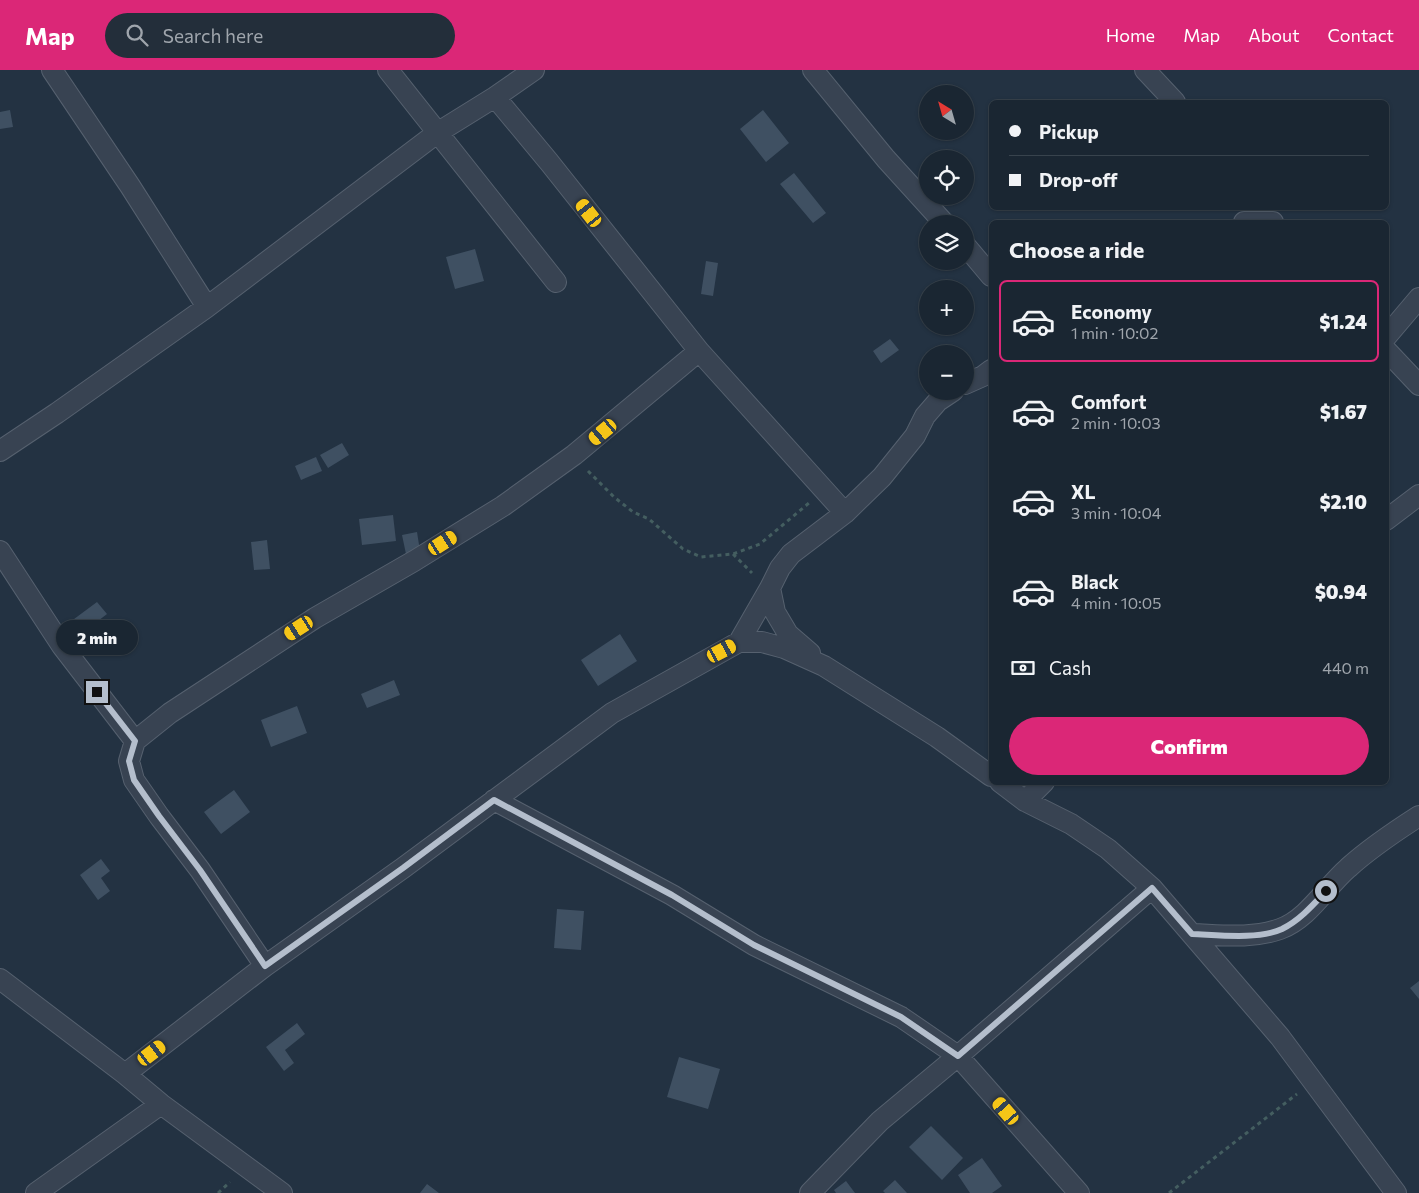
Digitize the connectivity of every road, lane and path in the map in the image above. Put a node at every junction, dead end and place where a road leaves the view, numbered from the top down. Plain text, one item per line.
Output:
1 (52, 70) edge
2 (388, 70) edge
3 (534, 70) edge
4 (813, 70) edge
5 (1144, 70) edge
6 (495, 97) junction
7 (1173, 100) edge
8 (437, 133) junction
9 (1269, 210) edge
10 (937, 215) edge
11 (1277, 220) edge
12 (974, 256) edge
13 (989, 274) edge
14 (556, 282) dead end
15 (1419, 298) edge
16 (207, 307) junction
17 (1389, 333) edge
18 (699, 351) junction
19 (1389, 353) edge
20 (989, 372) edge
21 (974, 380) edge
22 (1419, 385) edge
23 (940, 400) edge
24 (0, 451) edge
25 (574, 455) junction
26 (824, 490) junction
27 (1419, 494) edge
28 (845, 513) junction
29 (1389, 518) edge
30 (0, 551) edge
31 (770, 588) junction
32 (739, 642) junction
33 (824, 666) junction
34 (135, 741) junction
35 (989, 775) edge
36 (1004, 785) edge
37 (1041, 785) edge
38 (494, 800) junction
39 (1025, 800) junction
40 (1419, 816) edge
41 (1152, 888) junction
42 (1192, 934) junction
43 (265, 966) junction
44 (0, 978) edge
45 (958, 1056) junction
46 (125, 1074) junction
47 (1312, 1082) junction
48 (161, 1104) junction
49 (36, 1193) edge
50 (282, 1193) edge
51 (810, 1193) edge
52 (1080, 1193) edge
53 (1169, 1193) edge
54 (1396, 1193) edge

1 - 16 street
2 - 8 street
3 - 6 street
4 - 10 street
5 - 7 street
6 - 8 street
6 - 18 street
8 - 14 street
8 - 16 street
9 - 11 street
12 - 13 street
15 - 17 street
16 - 24 street
18 - 25 street
18 - 26 street
19 - 22 street
20 - 21 street
23 - 28 street
25 - 26 path
25 - 34 street
26 - 28 street
27 - 29 street
28 - 31 street
30 - 34 street
31 - 32 street
31 - 33 street
32 - 33 street
32 - 38 street
33 - 35 street
34 - 43 street
36 - 39 street
37 - 39 street
38 - 43 street
38 - 45 street
39 - 41 street
40 - 42 street
41 - 42 street
41 - 45 street
42 - 47 street
43 - 46 street
44 - 46 street
45 - 51 street
45 - 52 street
46 - 48 street
47 - 53 path
47 - 54 street
48 - 49 street
48 - 50 street

